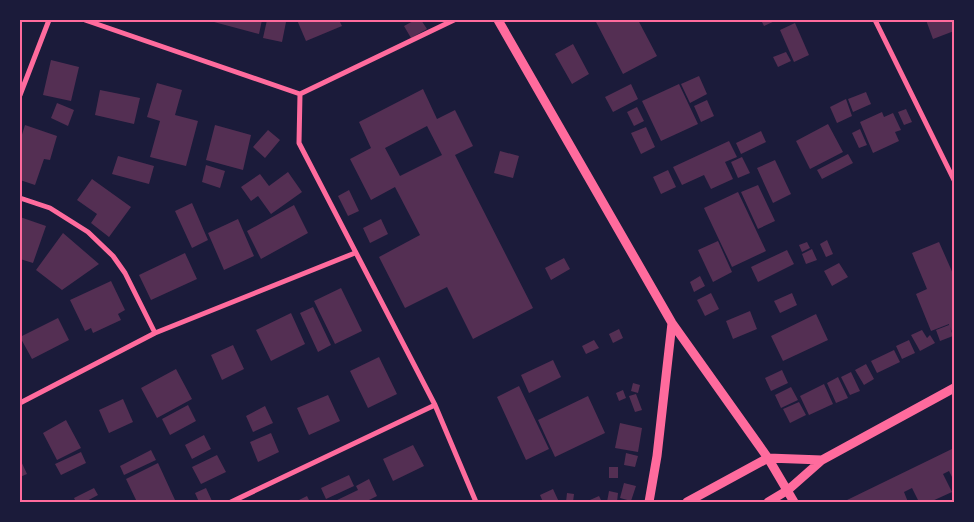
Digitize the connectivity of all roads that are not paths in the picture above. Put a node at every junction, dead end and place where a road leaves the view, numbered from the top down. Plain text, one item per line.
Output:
1 (49, 20) edge
2 (85, 20) edge
3 (454, 20) edge
4 (498, 20) edge
5 (876, 20) edge
6 (300, 94) junction
7 (20, 95) edge
8 (954, 180) edge
9 (20, 198) edge
10 (355, 253) junction
11 (672, 323) junction
12 (155, 334) junction
13 (954, 388) edge
14 (20, 403) edge
15 (435, 405) junction
16 (768, 458) junction
17 (822, 460) junction
18 (788, 490) junction
19 (231, 502) edge
20 (476, 502) edge
21 (649, 502) edge
22 (687, 502) edge
23 (768, 502) edge
24 (794, 502) edge

1 - 7 street
2 - 6 street
3 - 6 street
4 - 11 street
5 - 8 street
6 - 10 street
9 - 12 street
10 - 12 street
10 - 15 street
11 - 16 street
11 - 21 street
12 - 14 street
13 - 17 street
15 - 19 street
15 - 20 street
16 - 17 street
16 - 18 street
16 - 22 street
17 - 18 street
18 - 23 street
18 - 24 street

